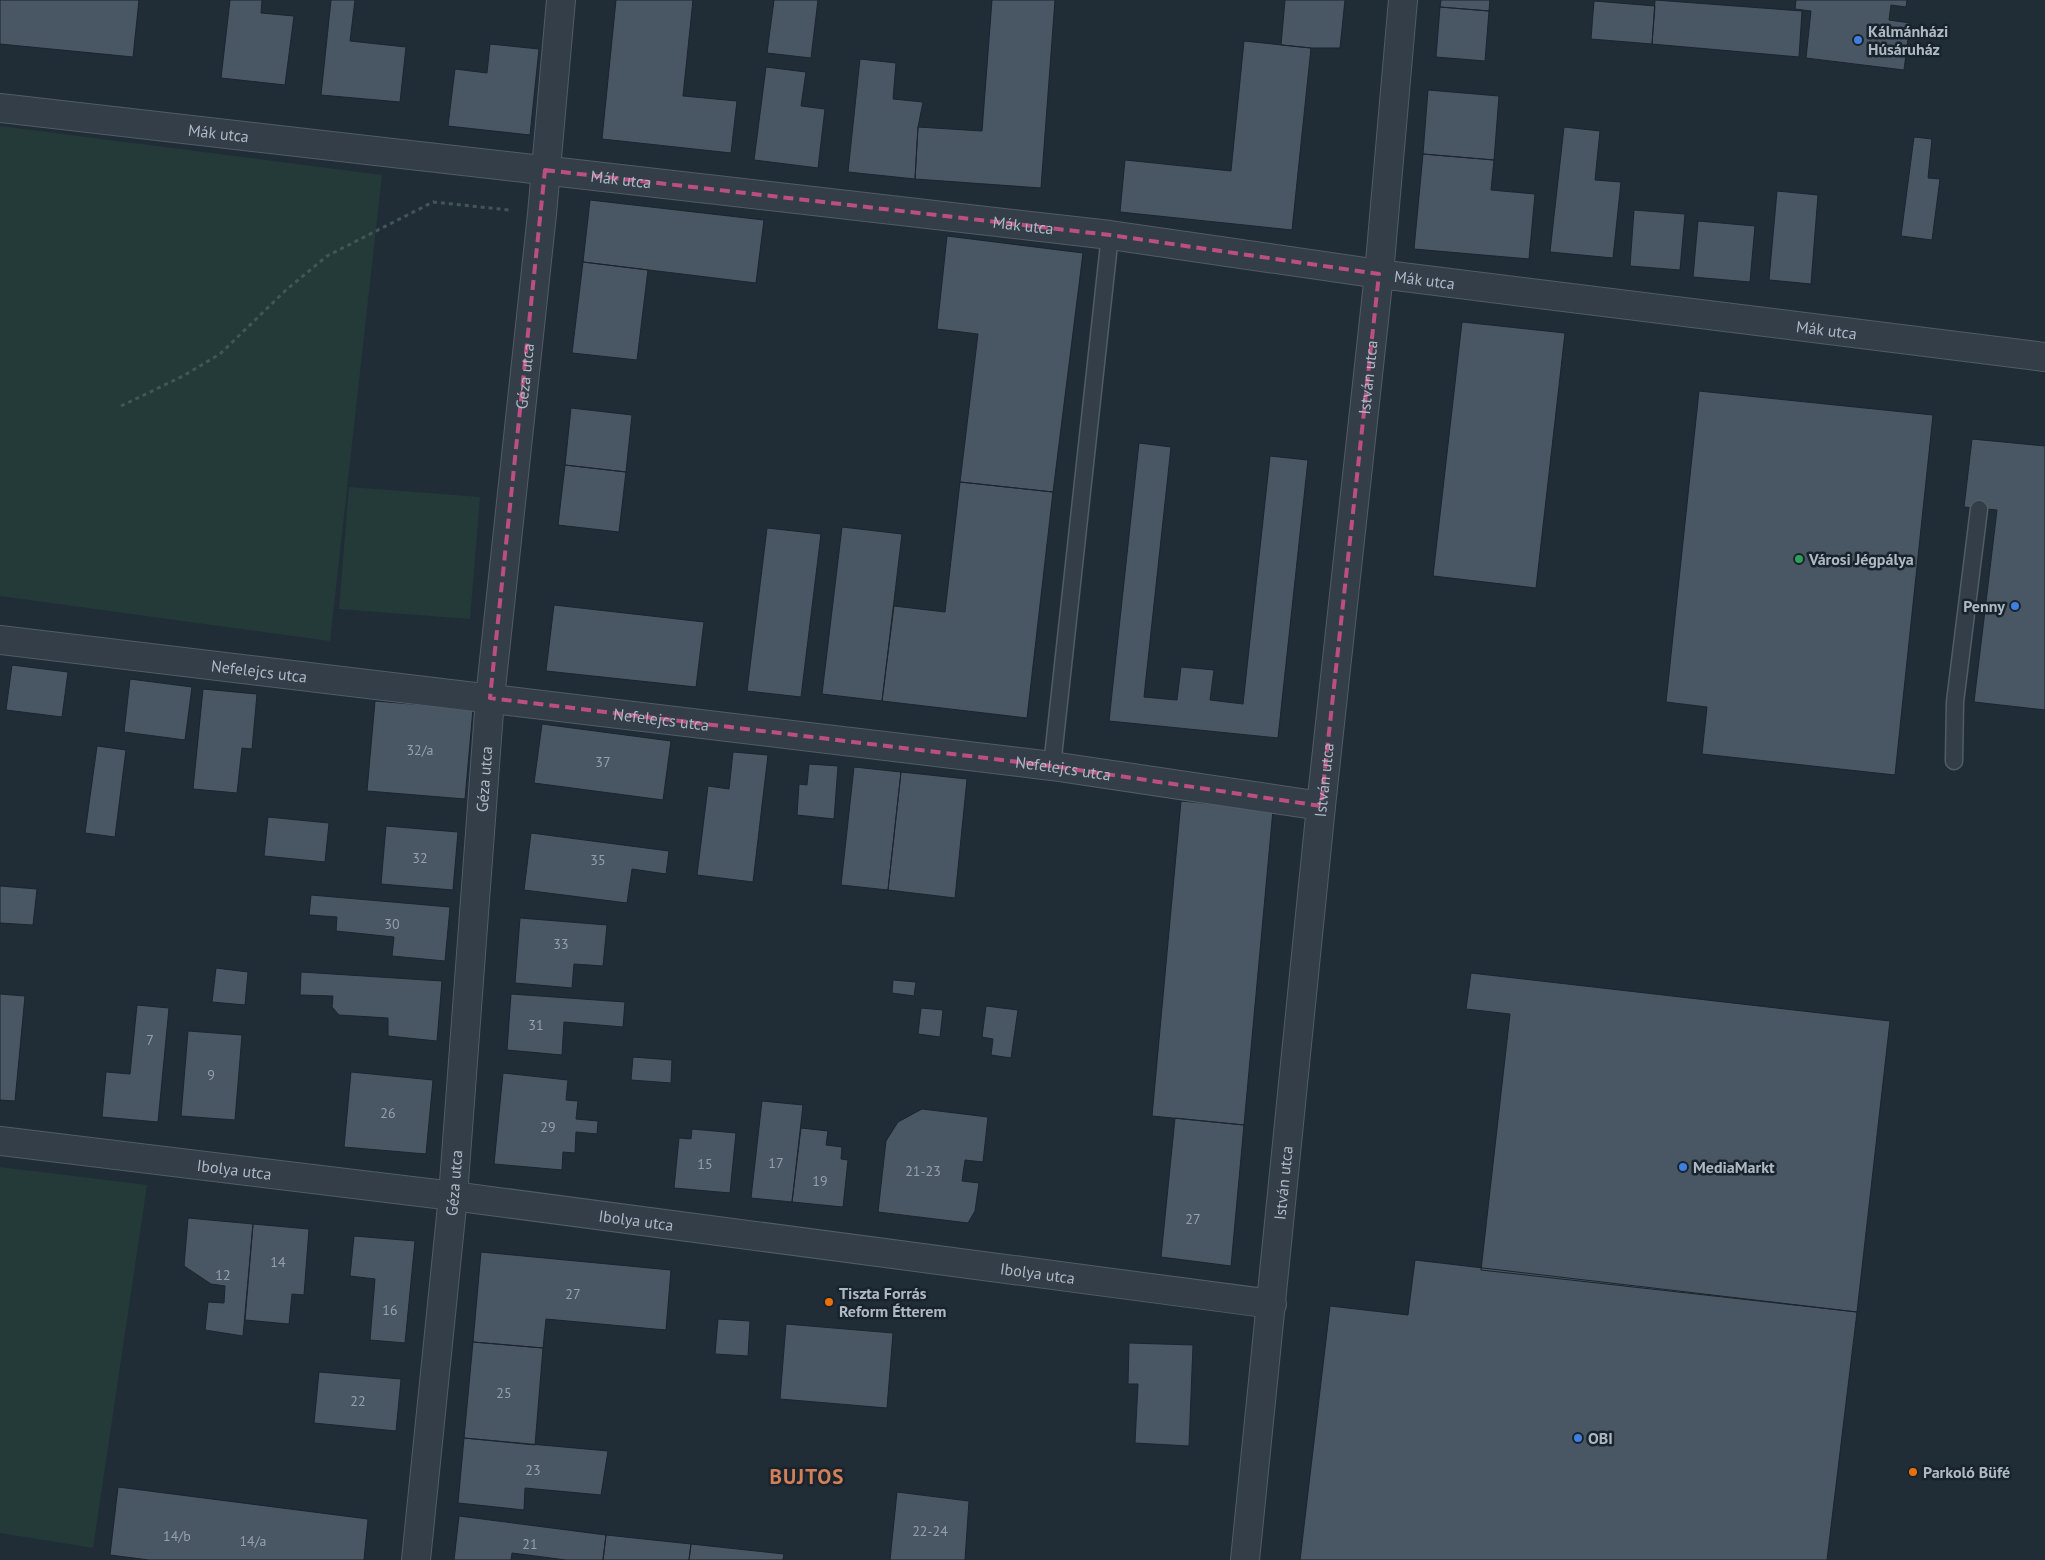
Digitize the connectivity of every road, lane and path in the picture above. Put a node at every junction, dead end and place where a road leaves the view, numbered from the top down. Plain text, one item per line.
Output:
1 (561, 0) edge
2 (1403, 0) edge
3 (0, 108) edge
4 (545, 170) junction
5 (542, 214) junction
6 (1110, 235) junction
7 (1379, 274) junction
8 (2045, 357) edge
9 (121, 406) dead end
10 (1979, 509) dead end
11 (0, 640) edge
12 (490, 698) junction
13 (1954, 761) dead end
14 (1052, 766) junction
15 (1321, 806) junction
16 (0, 1141) edge
17 (453, 1196) junction
18 (1272, 1304) junction
19 (416, 1560) edge
20 (1245, 1560) edge

1 - 4 street, Géza utca
2 - 7 street, István utca
3 - 4 street, Mák utca
4 - 5 street, Géza utca
4 - 6 street, Mák utca
5 - 9 path
5 - 12 street, Géza utca
6 - 7 street, Mák utca
6 - 14 lane
7 - 8 street, Mák utca
7 - 15 street, István utca
10 - 13 lane
11 - 12 street, Nefelejcs utca
12 - 14 street, Nefelejcs utca
12 - 17 street, Géza utca
14 - 15 street, Nefelejcs utca
15 - 18 street, István utca
16 - 17 street, Ibolya utca
17 - 18 street, Ibolya utca
17 - 19 street, Géza utca
18 - 20 street, István utca

